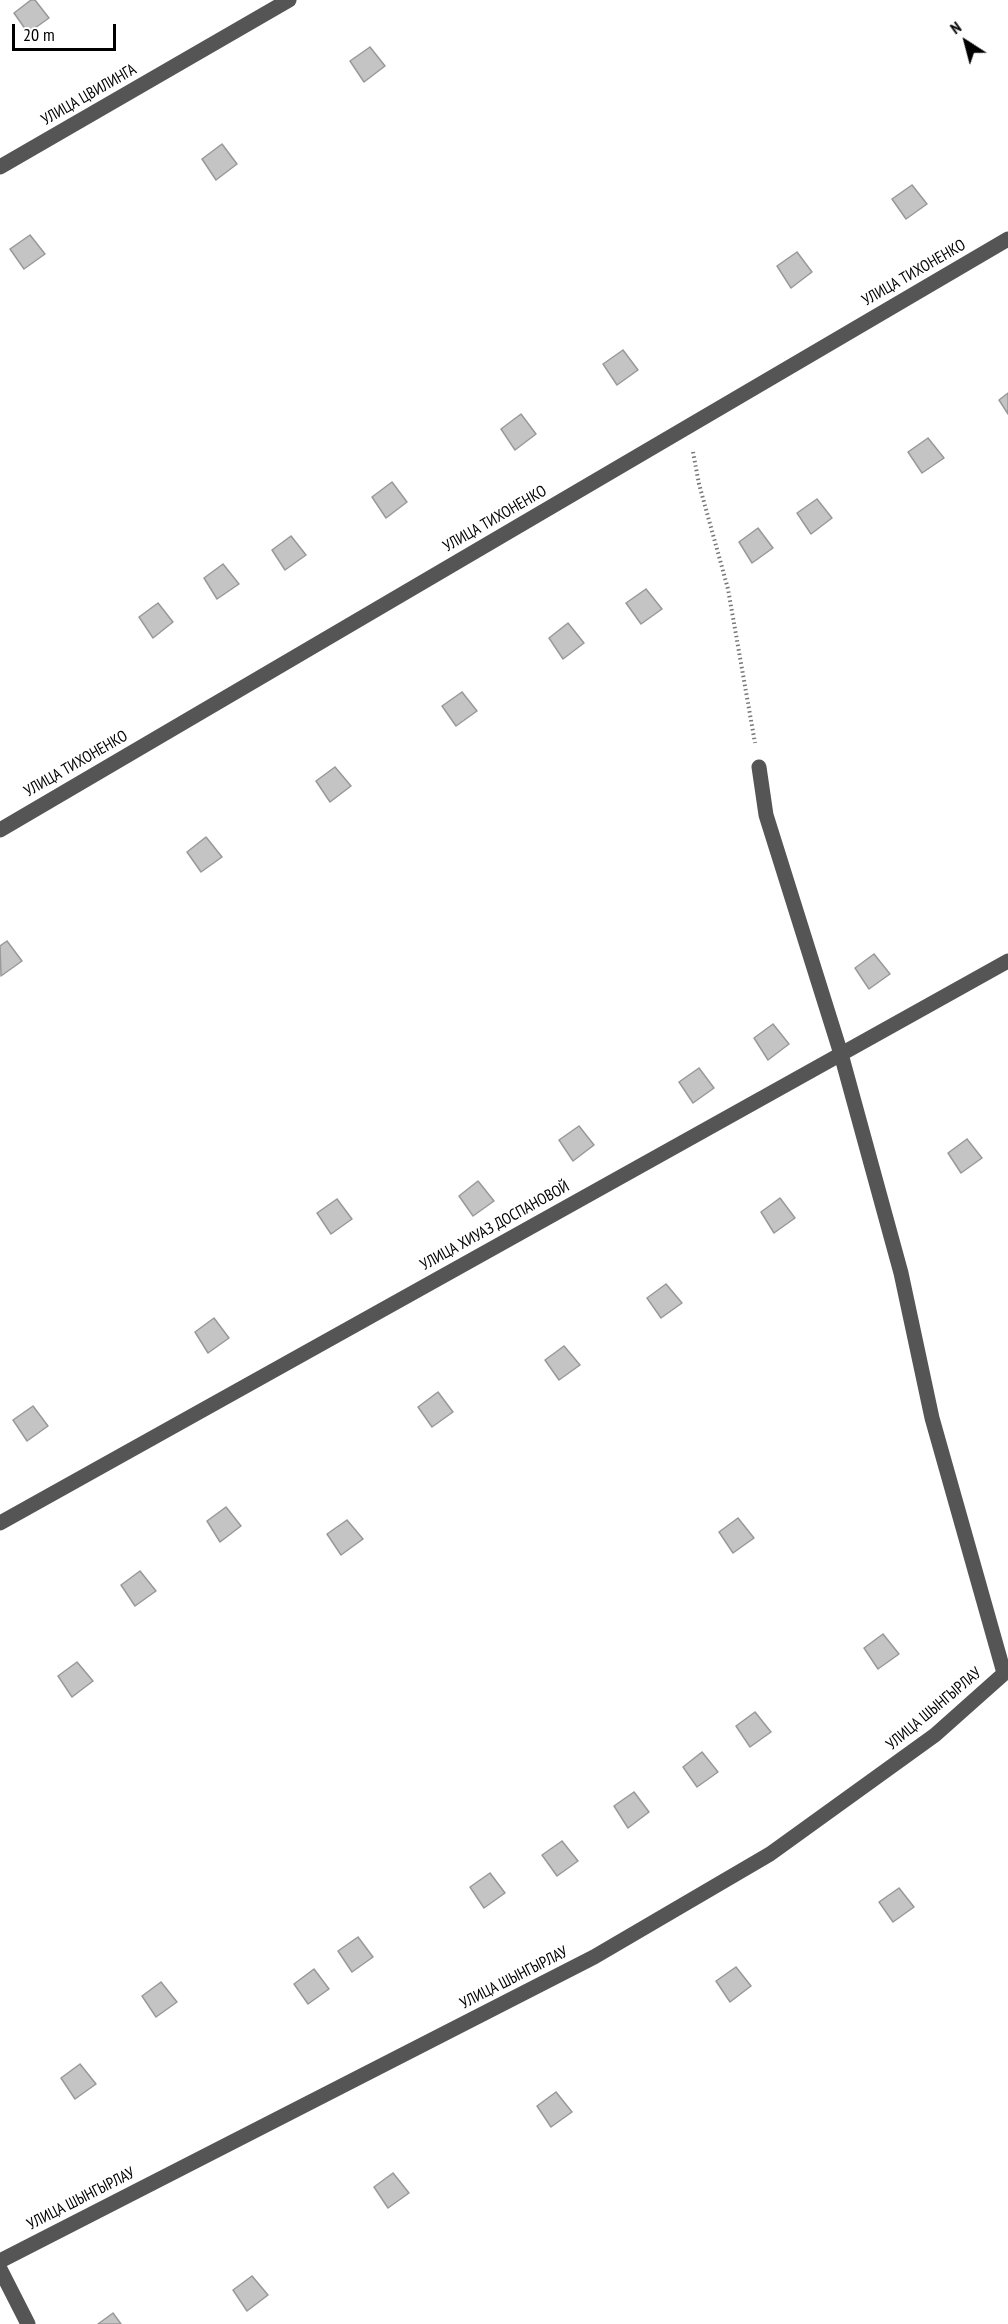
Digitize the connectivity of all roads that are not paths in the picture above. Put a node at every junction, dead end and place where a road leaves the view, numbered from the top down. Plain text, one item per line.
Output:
1 (289, 0) edge
2 (0, 167) edge
3 (1008, 239) edge
4 (759, 767) road end
5 (0, 830) edge
6 (1008, 961) edge
7 (842, 1054) junction
8 (0, 1523) edge
9 (1006, 1672) edge
10 (0, 2260) edge
11 (0, 2268) edge
12 (28, 2324) edge

1 - 2 street, УЛИЦА ЦВИЛИНГА
3 - 5 street, УЛИЦА ТИХОНЕНКО
4 - 7 street
6 - 7 street, УЛИЦА ХИУАЗ ДОСПАНОВОЙ
7 - 8 street, УЛИЦА ХИУАЗ ДОСПАНОВОЙ
7 - 9 street
9 - 10 street, УЛИЦА ШЫНГЫРЛАУ
11 - 12 street

